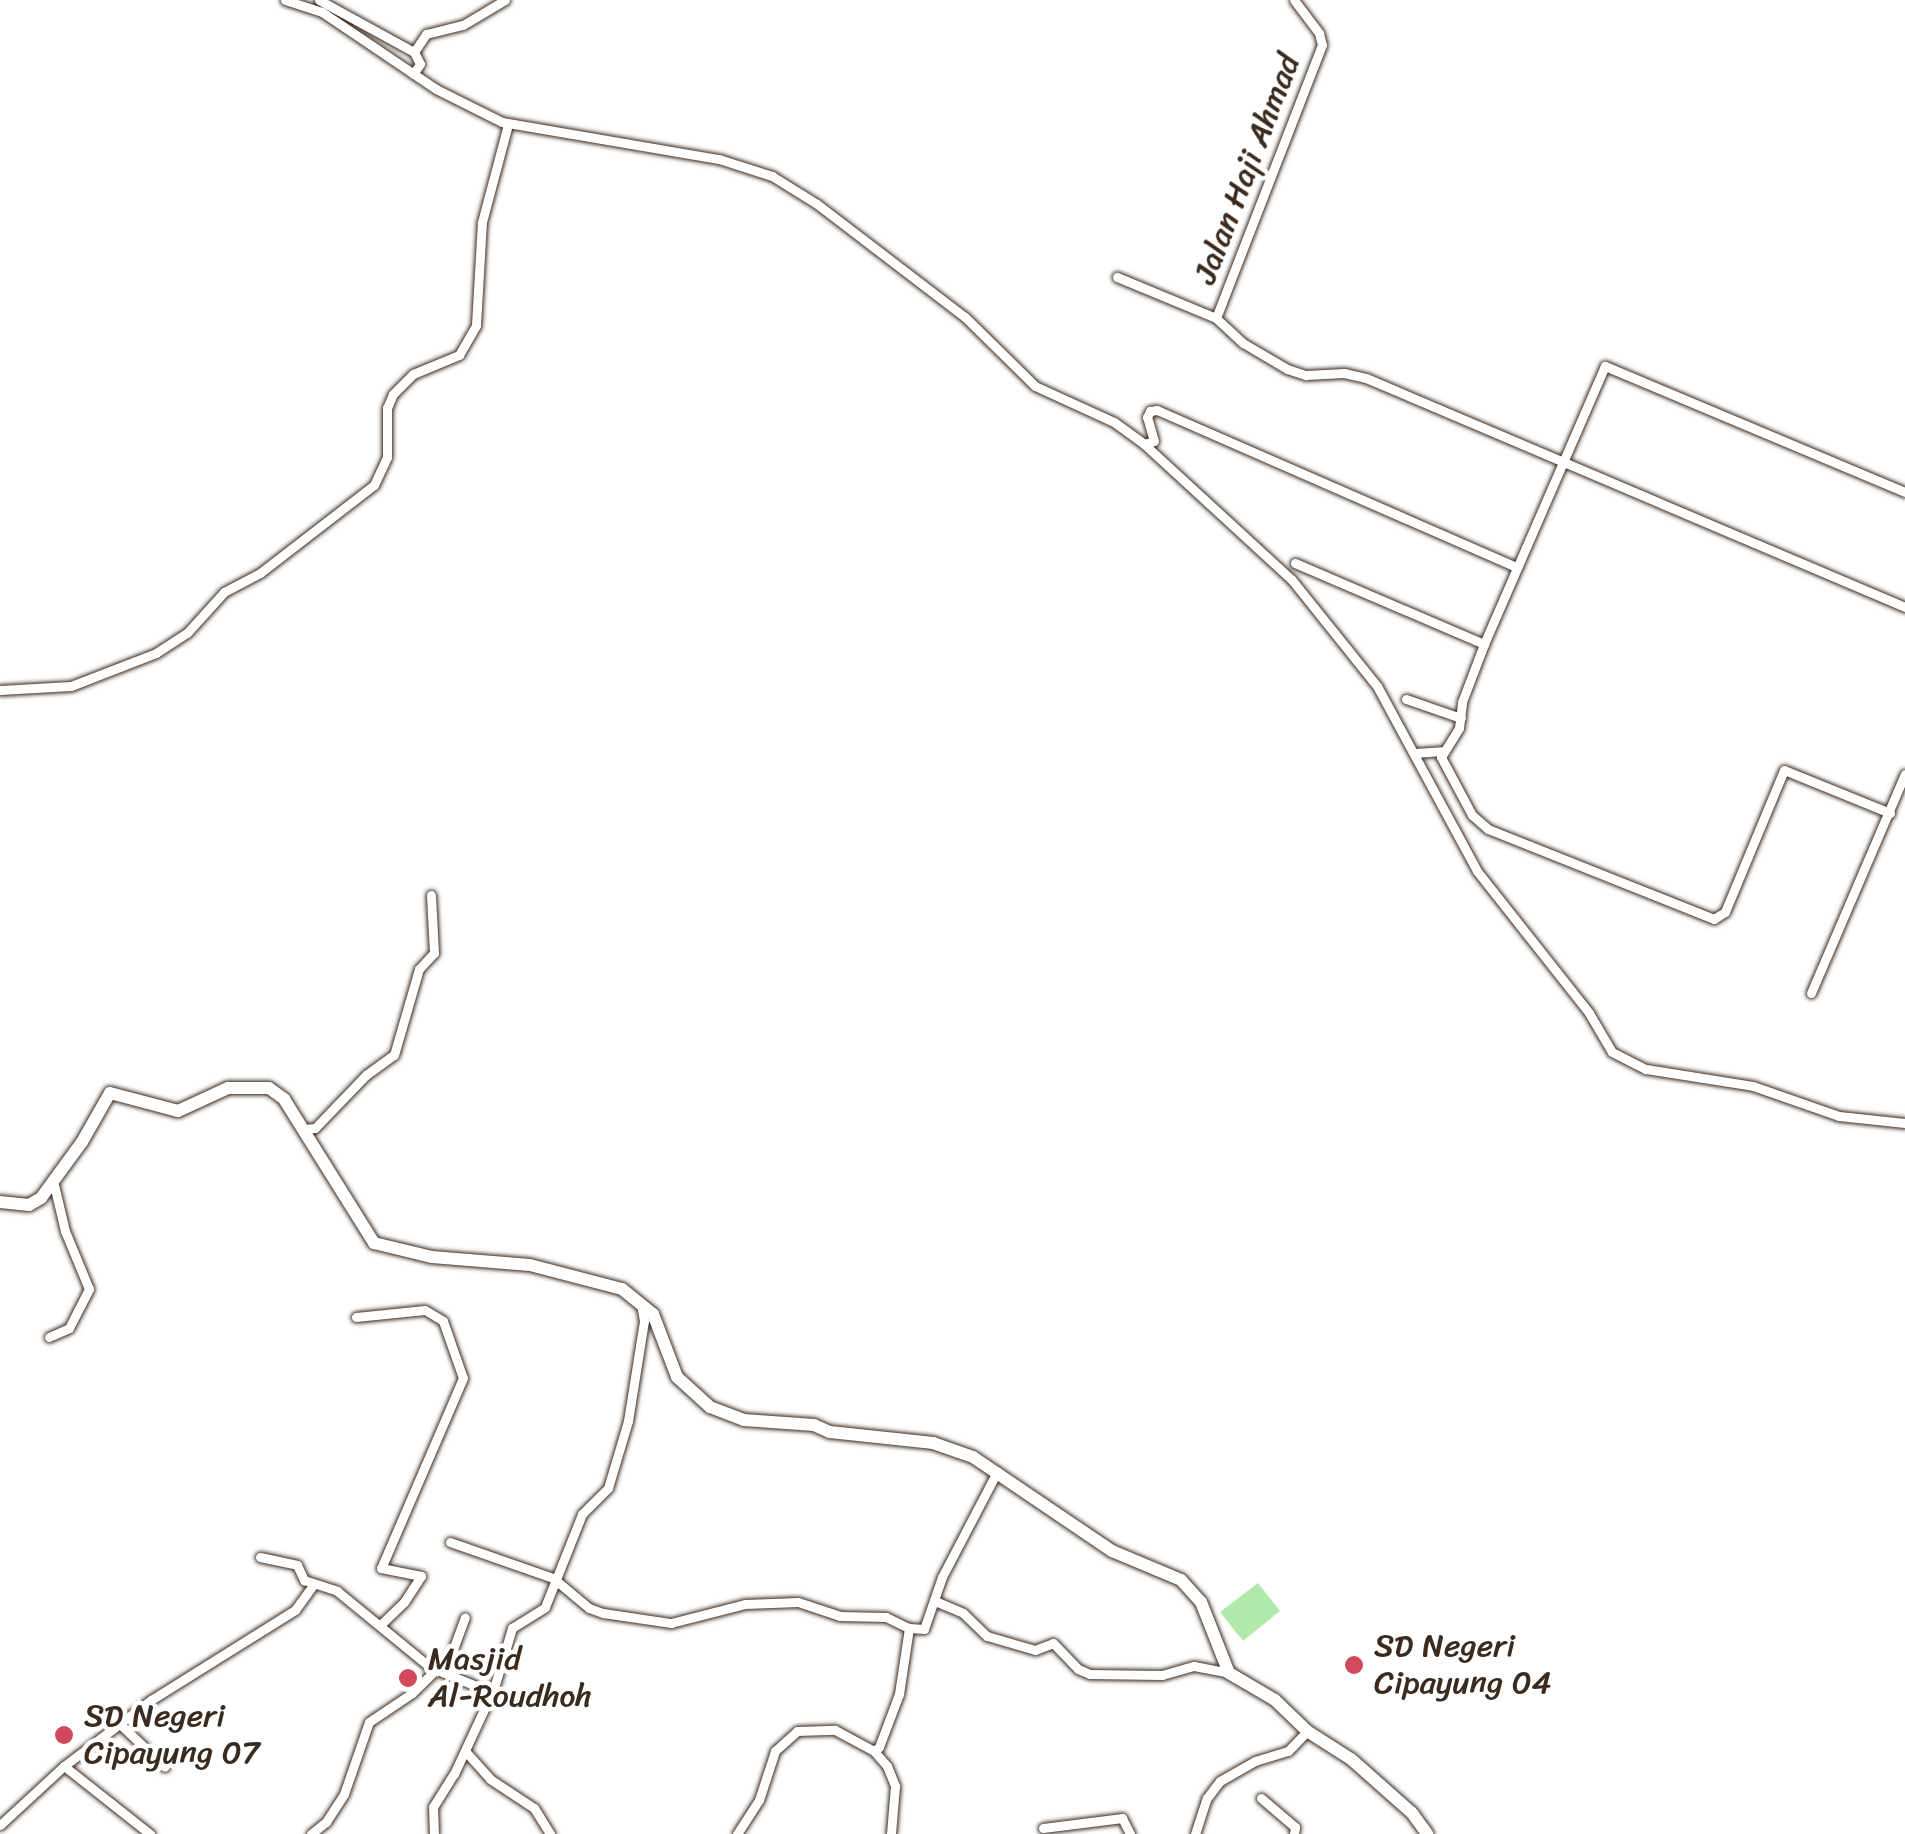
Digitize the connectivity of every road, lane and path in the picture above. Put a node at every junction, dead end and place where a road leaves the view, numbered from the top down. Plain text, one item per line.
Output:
1 (285, 0) edge
2 (319, 0) edge
3 (505, 0) edge
4 (1294, 0) edge
5 (414, 52) junction
6 (413, 74) junction
7 (508, 124) junction
8 (1117, 277) dead end
9 (1216, 318) junction
10 (1144, 444) junction
11 (1562, 462) junction
12 (1905, 492) edge
13 (1295, 563) dead end
14 (1516, 567) junction
15 (1905, 607) edge
16 (1484, 644) junction
17 (0, 690) edge
18 (1406, 699) dead end
19 (1460, 718) junction
20 (1442, 751) junction
21 (1414, 753) junction
22 (1905, 774) edge
23 (1890, 813) junction
24 (431, 895) dead end
25 (1811, 993) dead end
26 (1905, 1123) edge
27 (303, 1129) junction
28 (54, 1185) junction
29 (0, 1202) edge
30 (641, 1301) junction
31 (356, 1317) dead end
32 (49, 1338) dead end
33 (998, 1472) junction
34 (450, 1542) dead end
35 (260, 1557) dead end
36 (553, 1578) junction
37 (314, 1584) junction
38 (935, 1600) junction
39 (465, 1617) dead end
40 (380, 1625) junction
41 (908, 1628) junction
42 (437, 1670) junction
43 (1229, 1673) junction
44 (491, 1692) junction
45 (122, 1726) junction
46 (1306, 1731) junction
47 (874, 1751) junction
48 (466, 1752) junction
49 (64, 1766) junction
50 (165, 1767) dead end
51 (1261, 1798) dead end
52 (1086, 1823) junction
53 (0, 1825) edge
54 (1044, 1828) dead end
55 (150, 1834) edge
56 (311, 1834) edge
57 (434, 1834) edge
58 (550, 1834) edge
59 (736, 1834) edge
60 (892, 1834) edge
61 (1091, 1834) edge
62 (1130, 1834) edge
63 (1195, 1834) edge
64 (1294, 1834) edge
65 (1428, 1834) edge

1 - 6 street
2 - 5 street
3 - 5 street
4 - 9 street, Jalan Haji Ahmad
5 - 6 street
6 - 7 street
7 - 10 street
7 - 17 street
8 - 9 street, Jalan Haji Ahmad
9 - 11 street
10 - 14 street
10 - 21 street
11 - 12 street
11 - 14 street
11 - 15 street
13 - 16 street
14 - 16 street
16 - 19 street
18 - 19 street
19 - 20 street
20 - 21 street
20 - 23 street
21 - 26 street
22 - 23 street
23 - 25 street
24 - 27 street
27 - 28 street
27 - 30 street
28 - 29 street
28 - 32 street
30 - 33 street
30 - 36 street
31 - 40 street
33 - 38 street
33 - 43 street
34 - 36 street
35 - 37 street
36 - 41 street
36 - 44 street
37 - 40 street
37 - 45 street
38 - 41 street
38 - 43 street
39 - 42 street
40 - 42 street
41 - 47 street
42 - 44 street
42 - 56 street
43 - 46 street
44 - 48 street
45 - 49 street
45 - 50 street
46 - 63 street
46 - 65 street
47 - 59 street
47 - 60 street
48 - 57 street
48 - 58 street
49 - 53 street
49 - 55 street
51 - 64 street
52 - 54 street
52 - 61 street
52 - 62 street

